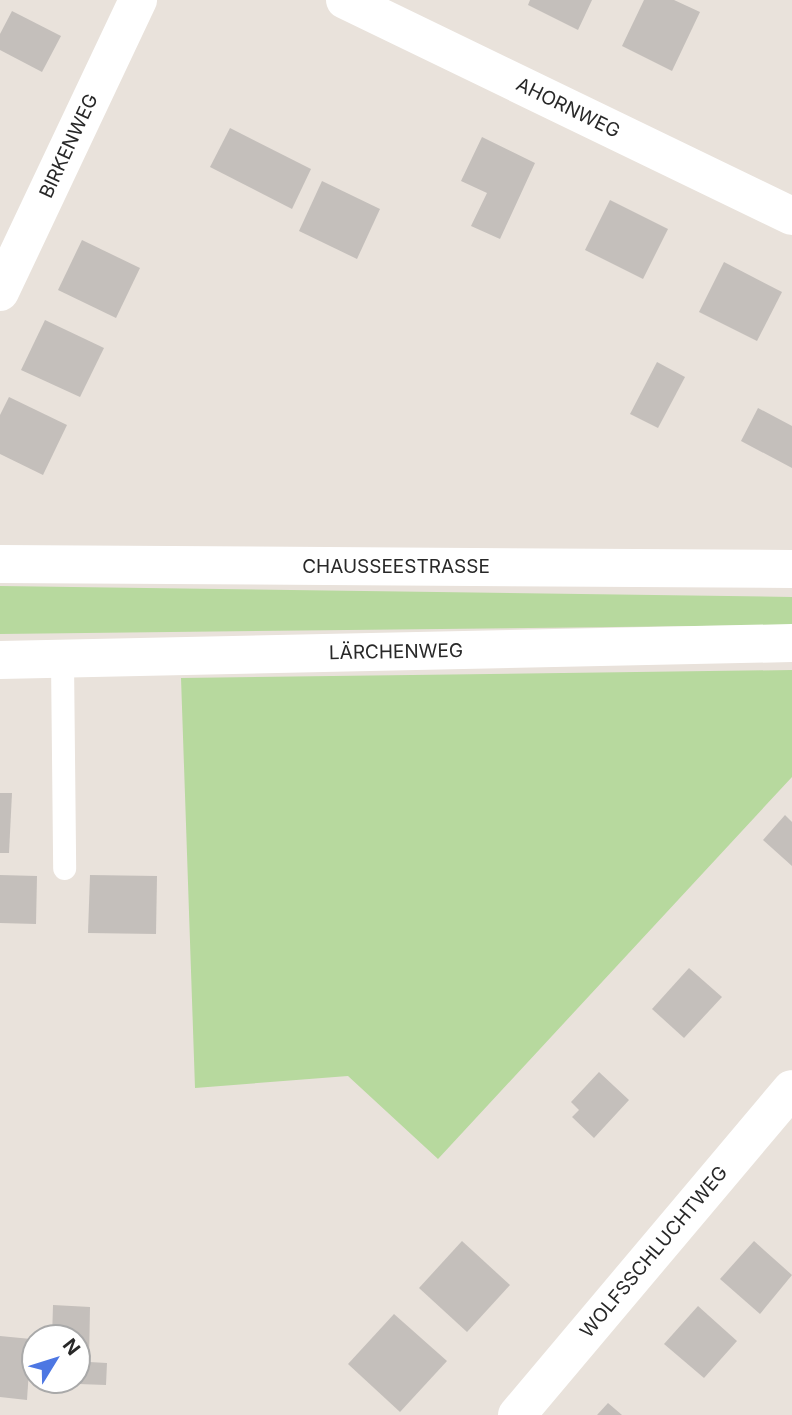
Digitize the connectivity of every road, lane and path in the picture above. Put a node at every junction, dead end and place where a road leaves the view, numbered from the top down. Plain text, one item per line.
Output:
1 (138, 0) edge
2 (345, 0) edge
3 (792, 216) edge
4 (0, 292) edge
5 (0, 564) edge
6 (792, 569) edge
7 (792, 643) edge
8 (0, 660) edge
9 (62, 660) junction
10 (64, 868) dead end
11 (792, 1089) edge
12 (517, 1415) edge

1 - 4 street, BIRKENWEG
2 - 3 street, AHORNWEG
5 - 6 street, CHAUSSEESTRASSE
7 - 9 street, LÄRCHENWEG
8 - 9 street, LÄRCHENWEG
9 - 10 lane
11 - 12 street, WOLFSSCHLUCHTWEG

